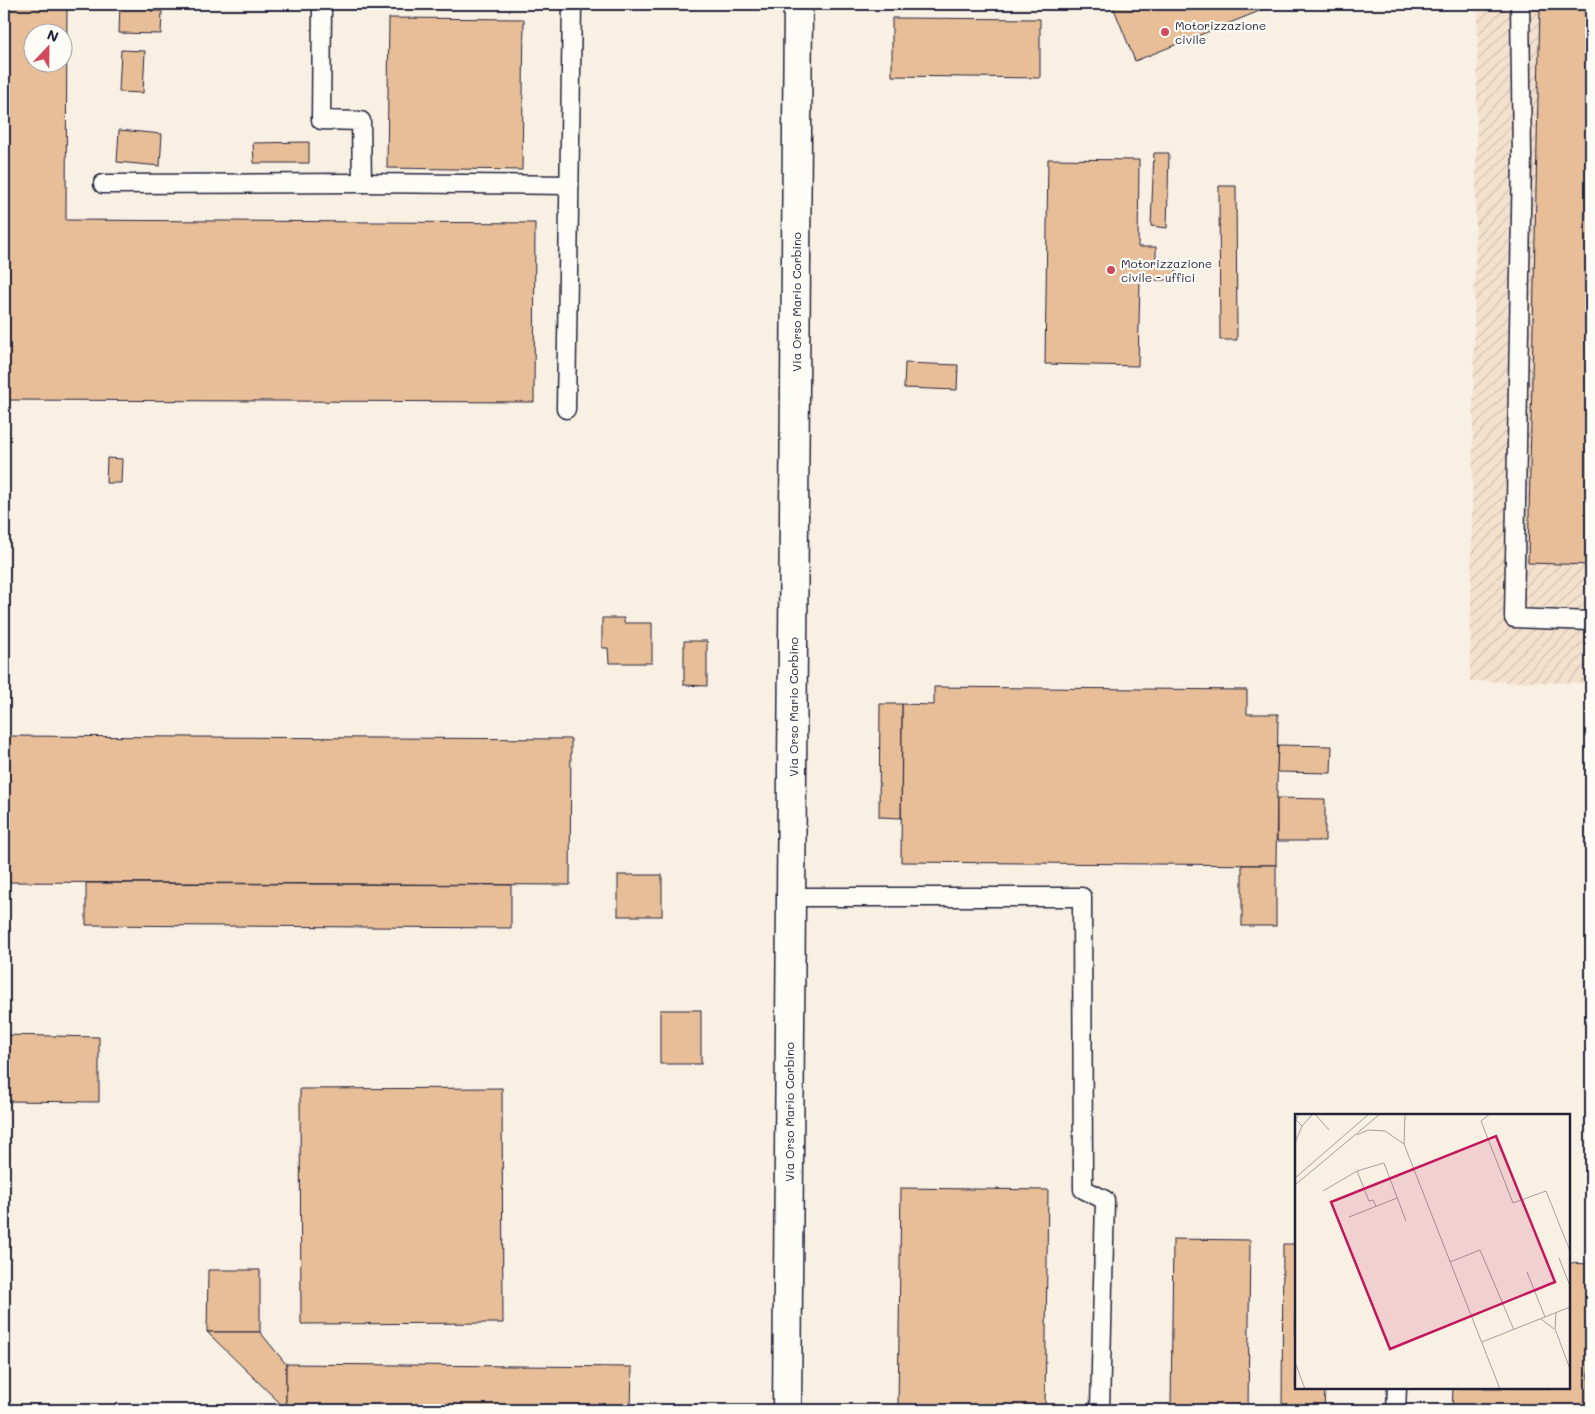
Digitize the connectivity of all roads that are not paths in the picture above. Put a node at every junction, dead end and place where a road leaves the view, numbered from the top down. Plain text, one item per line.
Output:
1 (322, 4) edge
2 (572, 4) edge
3 (798, 4) edge
4 (1520, 4) edge
5 (362, 183) junction
6 (103, 184) dead end
7 (569, 185) junction
8 (566, 409) dead end
9 (1591, 621) edge
10 (791, 897) junction
11 (1397, 1389) edge
12 (787, 1410) edge
13 (1100, 1410) edge
14 (1396, 1410) edge

1 - 5 lane
2 - 7 lane
3 - 10 street, Via Orso Mario Corbino
4 - 9 lane
5 - 6 lane
5 - 7 lane
7 - 8 lane
10 - 12 street, Via Orso Mario Corbino
10 - 13 lane
11 - 14 lane

